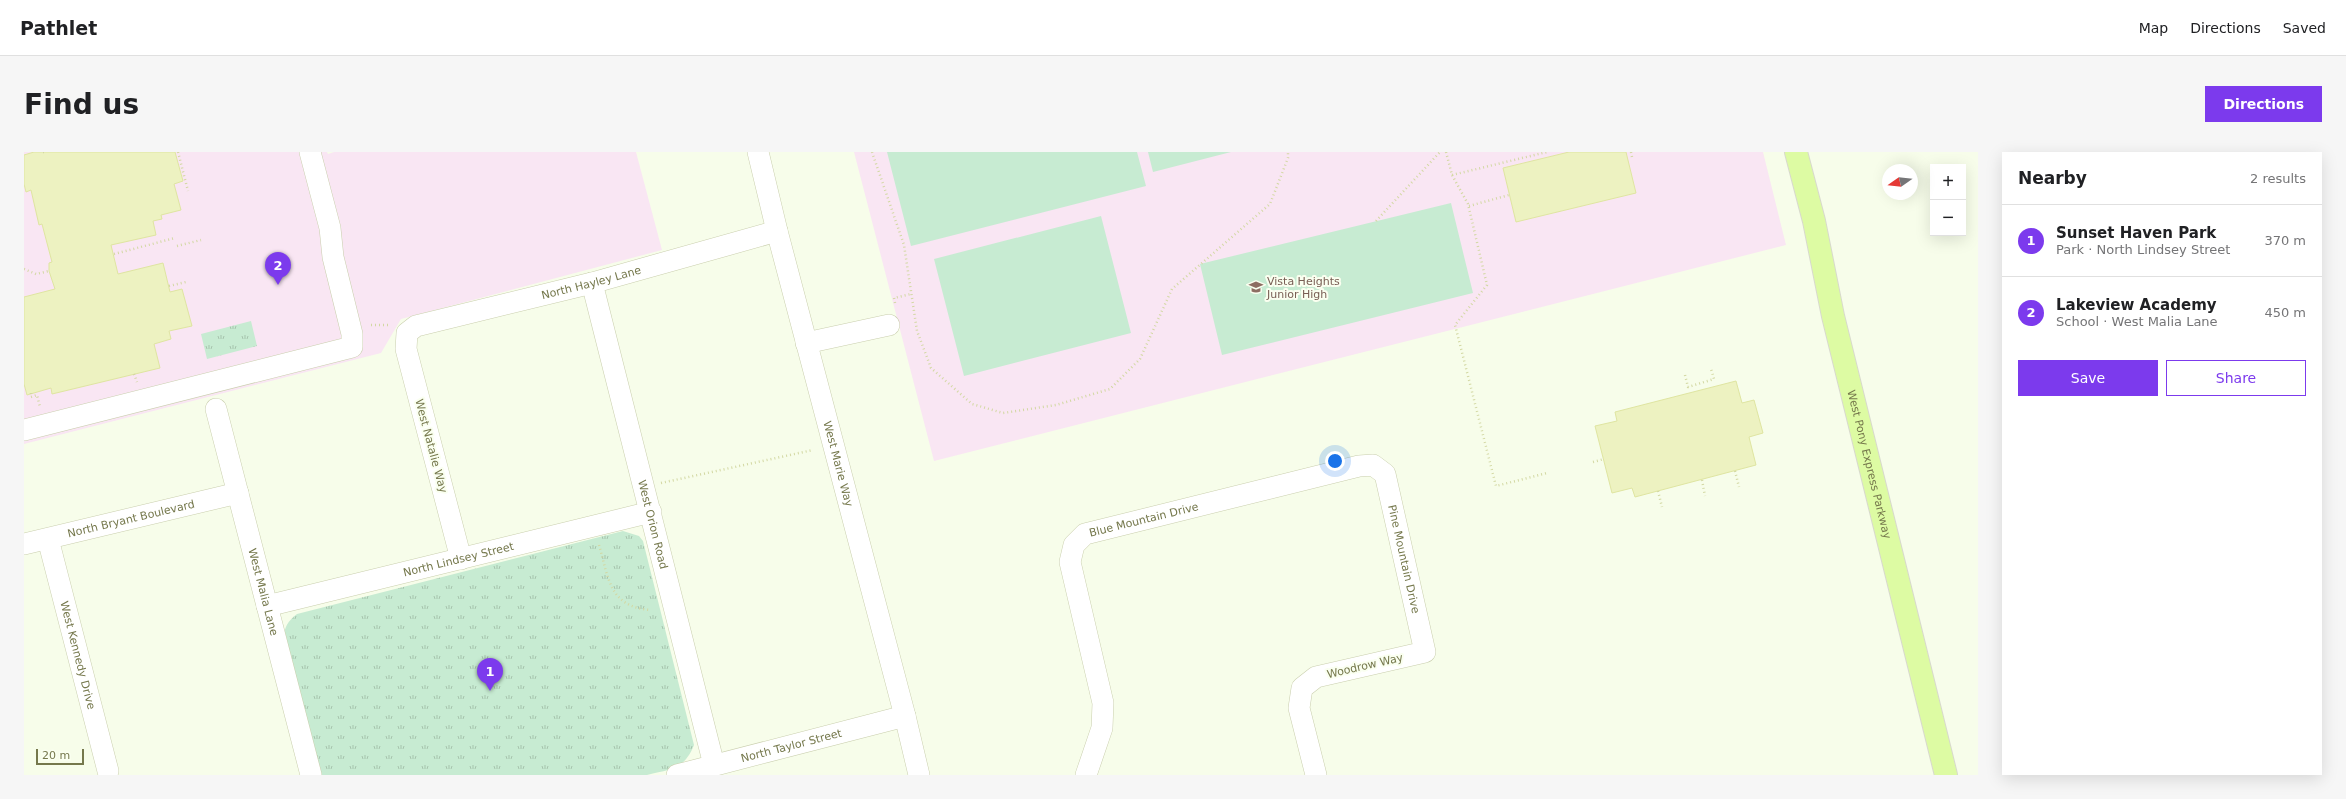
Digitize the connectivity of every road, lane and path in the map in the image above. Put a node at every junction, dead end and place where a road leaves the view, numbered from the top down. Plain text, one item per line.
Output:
1 (178, 152) edge
2 (310, 152) edge
3 (758, 152) edge
4 (872, 152) edge
5 (1288, 152) edge
6 (1440, 152) edge
7 (1446, 152) edge
8 (1547, 152) edge
9 (1631, 152) edge
10 (1796, 152) edge
11 (1632, 157) dead end
12 (1452, 175) junction
13 (188, 191) dead end
14 (1509, 195) dead end
15 (1469, 206) junction
16 (1376, 221) dead end
17 (777, 231) junction
18 (175, 238) dead end
19 (201, 240) dead end
20 (177, 246) dead end
21 (114, 254) dead end
22 (24, 269) edge
23 (49, 271) dead end
24 (186, 282) dead end
25 (592, 283) junction
26 (169, 286) dead end
27 (911, 294) junction
28 (895, 303) dead end
29 (372, 325) dead end
30 (888, 325) dead end
31 (400, 329) junction
32 (806, 343) junction
33 (1711, 369) dead end
34 (1685, 375) dead end
35 (31, 393) dead end
36 (216, 409) dead end
37 (41, 412) dead end
38 (24, 430) edge
39 (813, 450) dead end
40 (1604, 459) dead end
41 (1593, 462) dead end
42 (1378, 468) joint
43 (1735, 471) dead end
44 (1548, 473) dead end
45 (1702, 480) dead end
46 (658, 484) dead end
47 (1739, 487) dead end
48 (1658, 491) dead end
49 (238, 493) junction
50 (1705, 496) dead end
51 (1662, 506) dead end
52 (650, 512) junction
53 (48, 539) junction
54 (24, 544) edge
55 (600, 545) dead end
56 (461, 559) junction
57 (267, 606) junction
58 (651, 610) dead end
59 (1425, 652) joint
60 (906, 716) junction
61 (714, 765) junction
62 (108, 771) dead end
63 (312, 775) edge
64 (677, 775) edge
65 (919, 775) edge
66 (1086, 775) edge
67 (1316, 775) edge
68 (1946, 775) edge

1 - 13 path
2 - 38 street
3 - 17 street, West Marie Way
4 - 27 path
5 - 27 path
6 - 16 path
7 - 12 path
8 - 12 path
9 - 11 path
10 - 68 main road, West Pony Express Parkway
12 - 15 path
14 - 15 path
15 - 44 path
17 - 25 street, North Hayley Lane
17 - 32 street, West Marie Way
18 - 21 path
19 - 20 path
22 - 23 path
24 - 26 path
25 - 31 street, North Hayley Lane
25 - 52 street, West Orion Road
27 - 28 path
29 - 31 path
30 - 32 street
31 - 56 street, West Natalie Way
32 - 60 street, West Marie Way
33 - 34 path
35 - 37 path
36 - 49 street, West Malia Lane
39 - 46 path
40 - 41 path
42 - 59 street, Pine Mountain Drive
42 - 66 street, Blue Mountain Drive
43 - 47 path
45 - 50 path
48 - 51 path
49 - 53 street, North Bryant Boulevard
49 - 57 street, West Malia Lane
52 - 56 street, North Lindsey Street
52 - 61 street, West Orion Road
53 - 54 street, North Bryant Boulevard
53 - 62 street, West Kennedy Drive
55 - 58 path
56 - 57 street, North Lindsey Street
57 - 63 street, West Malia Lane
59 - 67 street, Woodrow Way
60 - 61 street, North Taylor Street
60 - 65 street, West Marie Way
61 - 64 street, North Taylor Street

